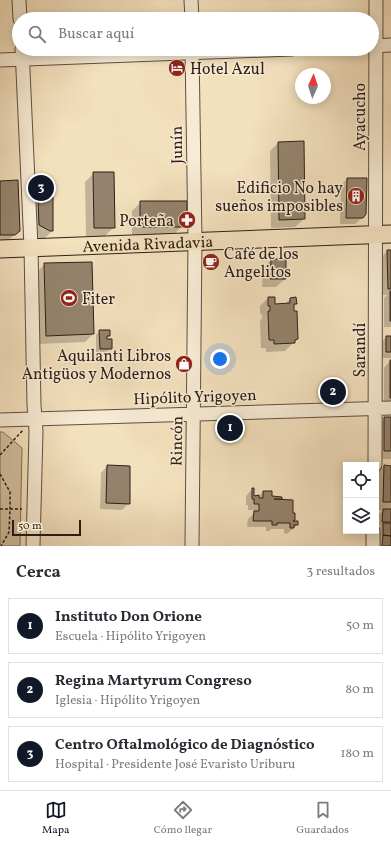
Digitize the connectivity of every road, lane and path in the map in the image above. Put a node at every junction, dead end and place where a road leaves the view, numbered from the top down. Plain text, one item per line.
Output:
1 (19, 0) edge
2 (191, 0) edge
3 (376, 0) edge
4 (20, 12) edge
5 (192, 12) edge
6 (375, 12) edge
7 (391, 45) edge
8 (379, 46) edge
9 (15, 56) edge
10 (22, 56) edge
11 (192, 56) edge
12 (374, 56) edge
13 (0, 60) edge
14 (383, 234) edge
15 (195, 241) junction
16 (31, 247) junction
17 (0, 249) edge
18 (376, 408) junction
19 (391, 408) edge
20 (194, 414) junction
21 (34, 418) junction
22 (0, 420) edge
23 (0, 455) edge
24 (374, 462) edge
25 (0, 474) edge
26 (0, 509) edge
27 (10, 509) junction
28 (34, 509) junction
29 (373, 534) edge
30 (1, 546) edge
31 (33, 546) edge
32 (192, 546) edge
33 (373, 546) edge

1 - 4 street
2 - 5 street
3 - 6 street, Ayacucho
7 - 8 street
9 - 13 street
10 - 16 street
11 - 15 street, Junín
12 - 14 street, Ayacucho
14 - 15 main road, Avenida Rivadavia
14 - 18 street, Sarandí
15 - 16 main road, Avenida Rivadavia
15 - 20 street, Rincón
16 - 17 main road, Avenida Rivadavia
16 - 21 street
18 - 19 street, Hipólito Yrigoyen
18 - 20 street, Hipólito Yrigoyen
18 - 24 street, Sarandí
20 - 21 street, Hipólito Yrigoyen
20 - 32 street, Rincón
21 - 22 street, Hipólito Yrigoyen
21 - 23 path
21 - 28 street
25 - 27 path
26 - 27 path
27 - 28 path
27 - 30 path
28 - 31 street
29 - 33 street

